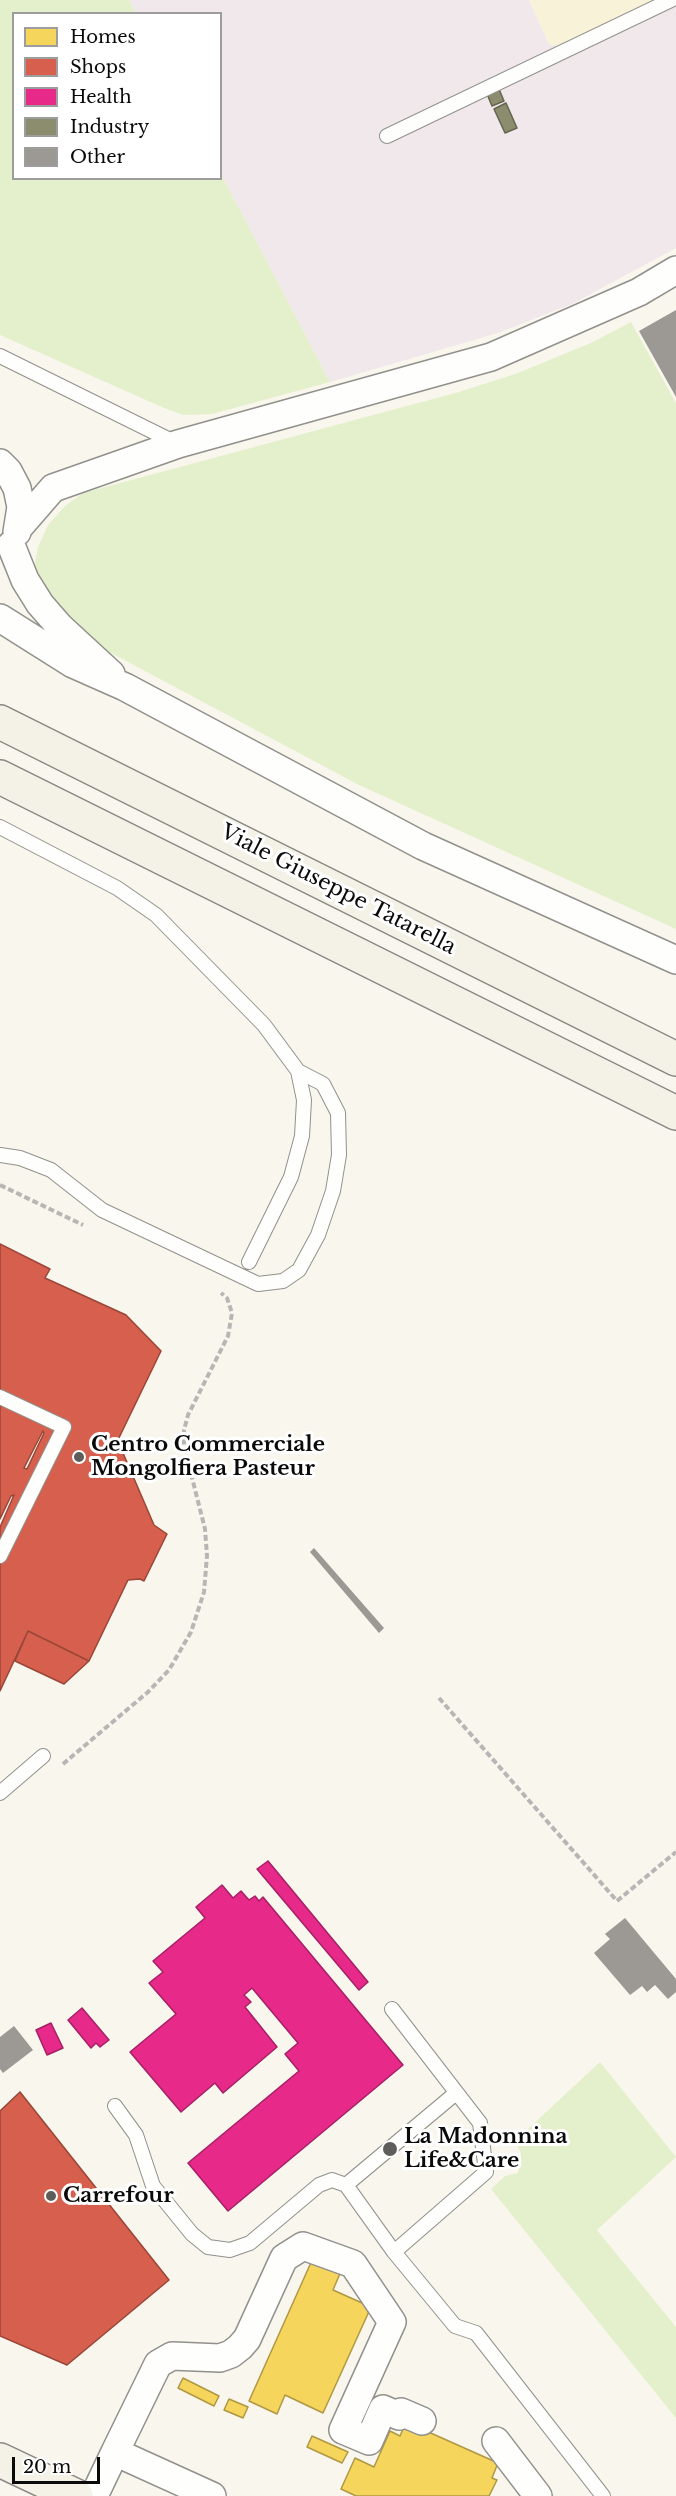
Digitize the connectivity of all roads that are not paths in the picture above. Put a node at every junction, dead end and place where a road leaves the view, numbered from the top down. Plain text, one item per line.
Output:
1 (671, 0) edge
2 (387, 136) dead end
3 (676, 270) edge
4 (0, 356) edge
5 (178, 444) junction
6 (4, 467) edge
7 (53, 488) junction
8 (10, 543) edge
9 (0, 618) edge
10 (125, 687) junction
11 (0, 722) edge
12 (0, 777) edge
13 (0, 827) edge
14 (676, 960) edge
15 (676, 1059) edge
16 (298, 1071) junction
17 (672, 1110) edge
18 (0, 1155) edge
19 (249, 1262) dead end
20 (0, 1397) edge
21 (0, 1556) edge
22 (43, 1756) dead end
23 (0, 1793) edge
24 (392, 2009) dead end
25 (456, 2093) junction
26 (115, 2106) dead end
27 (345, 2185) junction
28 (394, 2252) junction
29 (422, 2421) dead end
30 (496, 2441) dead end
31 (115, 2452) junction
32 (0, 2460) edge
33 (76, 2496) edge
34 (94, 2496) edge
35 (212, 2496) edge
36 (538, 2496) edge
37 (603, 2496) edge

1 - 2 lane
3 - 5 street
4 - 5 lane
5 - 7 street
6 - 7 street
6 - 8 street
7 - 8 street
8 - 10 street
9 - 10 street
10 - 14 street
11 - 15 main road, Viale Giuseppe Tatarella
12 - 17 main road
13 - 16 lane
16 - 18 lane
16 - 19 lane
20 - 21 lane
22 - 23 lane
24 - 25 lane
25 - 27 lane
25 - 28 lane
26 - 27 lane
27 - 28 lane
28 - 37 lane
29 - 31 street
30 - 36 street
31 - 34 street
31 - 35 street
32 - 33 main road

